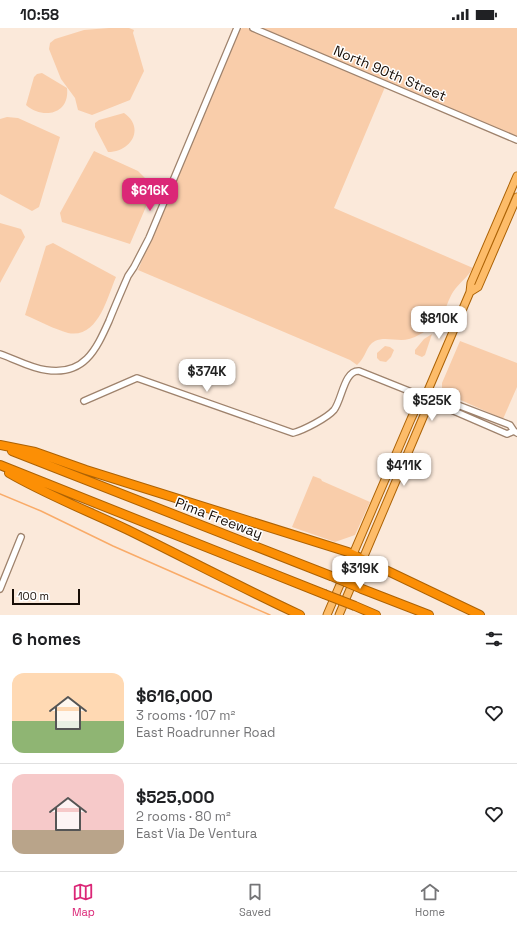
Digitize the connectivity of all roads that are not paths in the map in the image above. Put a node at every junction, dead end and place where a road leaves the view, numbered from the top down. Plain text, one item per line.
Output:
1 (237, 28) edge
2 (253, 28) edge
3 (517, 140) edge
4 (517, 176) edge
5 (517, 197) edge
6 (470, 292) junction
7 (0, 354) edge
8 (426, 395) junction
9 (84, 401) dead end
10 (516, 432) edge
11 (0, 446) edge
12 (0, 465) edge
13 (0, 468) edge
14 (21, 537) dead end
15 (353, 554) junction
16 (363, 558) junction
17 (0, 589) edge
18 (300, 615) edge
19 (327, 615) edge
20 (339, 615) edge
21 (376, 615) edge
22 (428, 615) edge
23 (480, 615) edge

1 - 7 street
2 - 3 street, North 90th Street
4 - 6 main road
5 - 6 main road
6 - 8 main road
8 - 9 street
8 - 10 street
8 - 10 street
8 - 15 main road
8 - 16 main road
11 - 15 highway
11 - 22 highway, Pima Freeway, bridge
12 - 21 highway, bridge
13 - 18 highway
14 - 17 street
15 - 16 highway
15 - 19 main road
16 - 20 main road
16 - 23 highway

